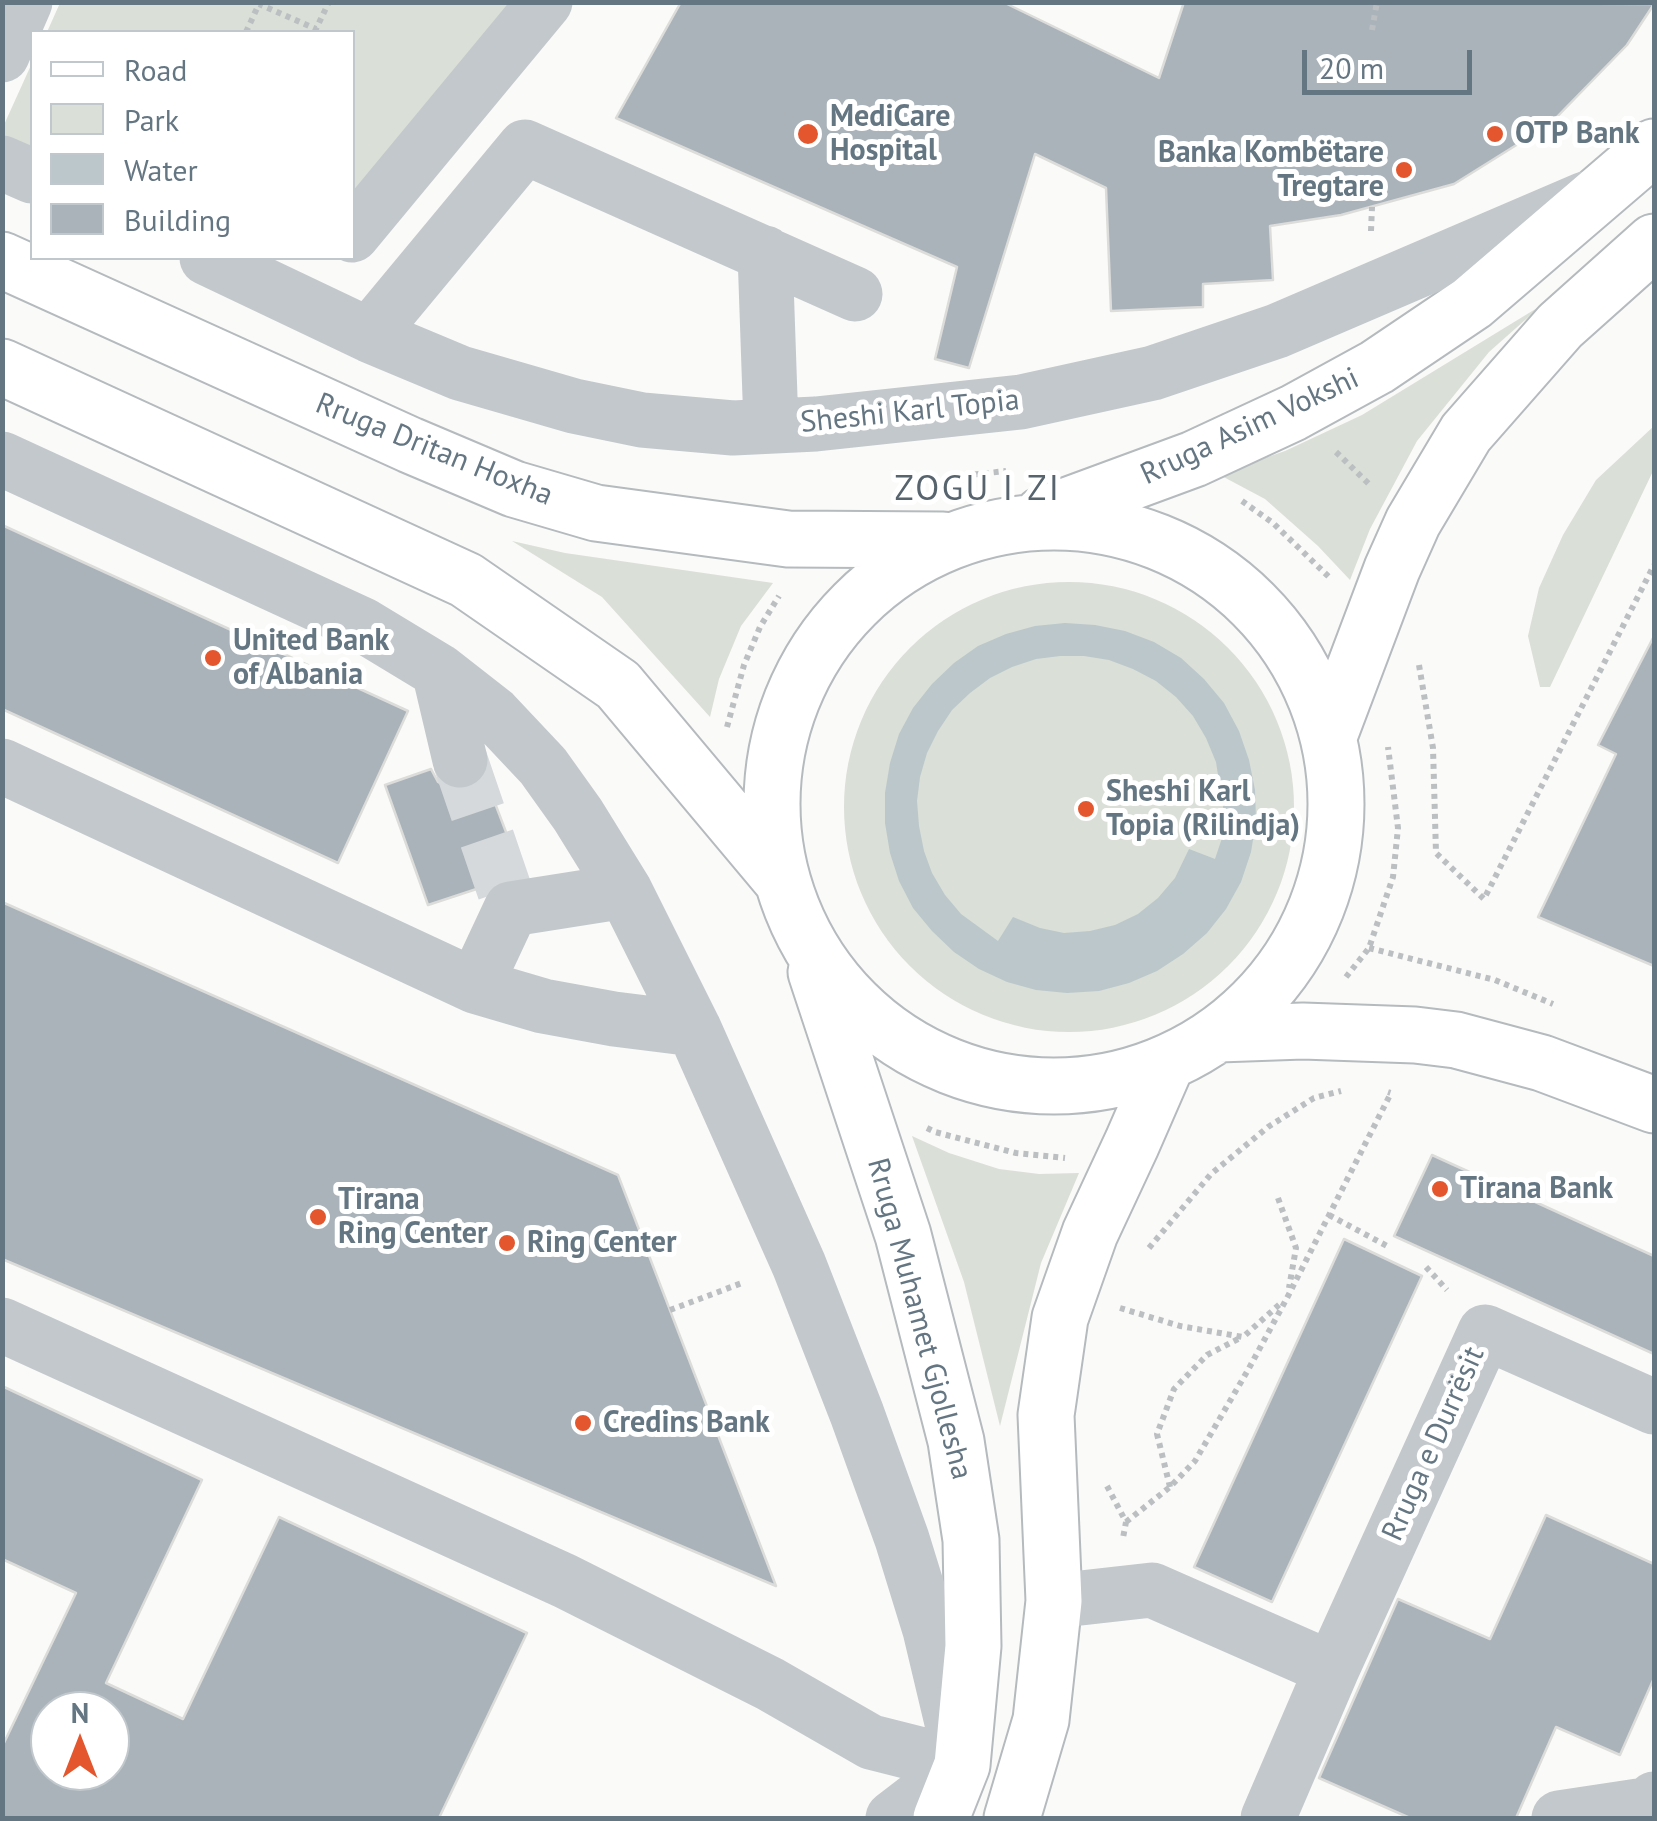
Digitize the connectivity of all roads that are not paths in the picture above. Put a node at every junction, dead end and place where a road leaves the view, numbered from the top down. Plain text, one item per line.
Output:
1 (25, 2) edge
2 (545, 2) edge
3 (2, 55) edge
4 (1654, 147) edge
5 (2, 162) edge
6 (30, 175) edge
7 (1606, 190) junction
8 (355, 231) edge
9 (1654, 242) edge
10 (766, 253) junction
11 (2, 260) edge
12 (211, 260) edge
13 (332, 260) edge
14 (854, 294) dead end
15 (299, 300) junction
16 (369, 335) junction
17 (2, 367) edge
18 (771, 426) junction
19 (2, 459) edge
20 (1015, 524) junction
21 (952, 540) junction
22 (439, 670) junction
23 (1329, 736) junction
24 (460, 760) tunnel mouth
25 (2, 766) edge
26 (779, 877) junction
27 (625, 891) junction
28 (807, 946) junction
29 (475, 986) junction
30 (694, 1029) junction
31 (1220, 1034) junction
32 (1166, 1065) junction
33 (1654, 1105) edge
34 (2, 1325) edge
35 (1654, 1407) edge
36 (1054, 1602) junction
37 (1332, 1669) junction
38 (962, 1765) junction
39 (1654, 1799) edge
40 (1276, 1816) edge
41 (893, 1818) edge
42 (941, 1818) edge
43 (1012, 1818) edge
44 (1560, 1818) edge

1 - 3 street
2 - 8 street
4 - 7 main road, Rruga Asim Vokshi
5 - 6 street
7 - 18 street, Sheshi Karl Topia
7 - 20 main road, Rruga Asim Vokshi
9 - 23 main road
10 - 14 street
10 - 16 street
10 - 18 street
11 - 21 main road, Rruga Dritan Hoxha
12 - 15 street, Sheshi Karl Topia
13 - 15 street
15 - 16 street, Sheshi Karl Topia
16 - 18 street, Sheshi Karl Topia
17 - 26 main road
19 - 22 street
20 - 21 main road
20 - 23 main road
21 - 26 main road
22 - 24 street
22 - 27 street
23 - 31 main road
25 - 29 street
26 - 28 main road
27 - 29 street
27 - 30 street
28 - 32 main road
28 - 38 main road, Rruga Muhamet Gjollesha
29 - 30 street
30 - 38 street
31 - 32 main road
31 - 33 main road
32 - 36 main road
34 - 38 street
35 - 37 street, Rruga e Durrësit
36 - 37 street
36 - 43 main road
37 - 40 street
38 - 41 street
38 - 42 main road, Rruga Muhamet Gjollesha
39 - 44 street

